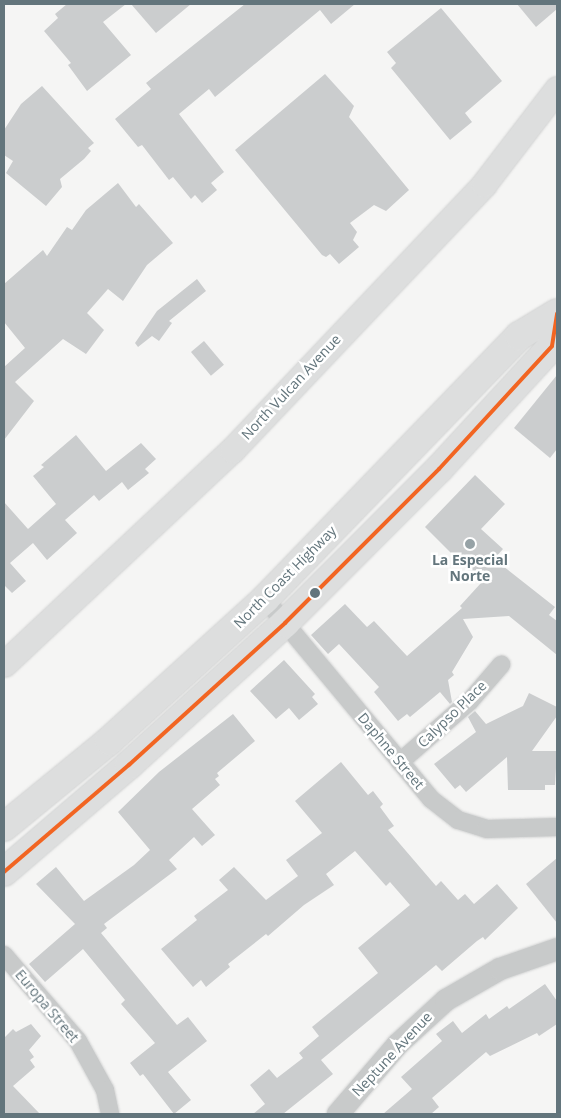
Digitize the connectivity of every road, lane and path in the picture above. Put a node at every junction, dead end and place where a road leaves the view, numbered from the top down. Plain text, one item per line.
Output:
1 (557, 89) edge
2 (556, 316) edge
3 (265, 599) junction
4 (285, 623) junction
5 (4, 664) edge
6 (501, 665) dead end
7 (400, 762) junction
8 (4, 827) edge
9 (557, 827) edge
10 (4, 872) edge
11 (557, 948) edge
12 (4, 955) edge
13 (110, 1114) edge
14 (338, 1114) edge

1 - 5 main road, North Vulcan Avenue
2 - 3 main road, North Coast Highway
2 - 4 main road, North Coast Highway
3 - 4 street, Daphne Street
3 - 8 main road, North Coast Highway
4 - 7 street, Daphne Street
4 - 10 main road, North Coast Highway
6 - 7 street, Calypso Place
7 - 9 street, Daphne Street
11 - 14 street, Neptune Avenue
12 - 13 street, Europa Street

